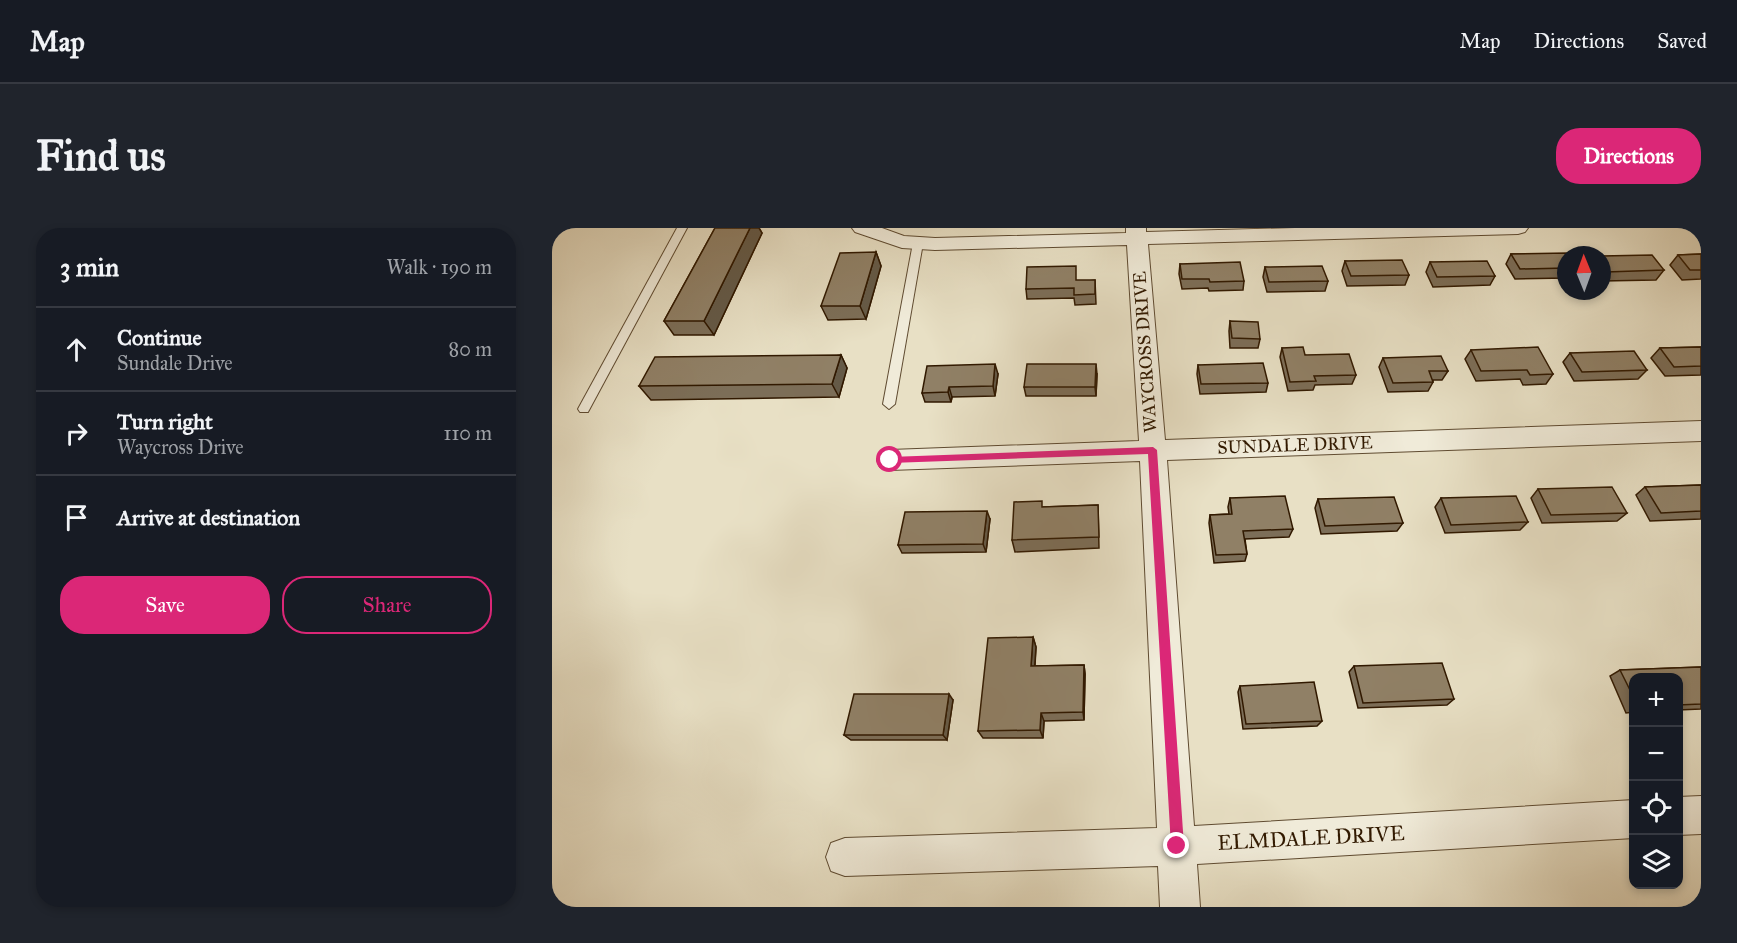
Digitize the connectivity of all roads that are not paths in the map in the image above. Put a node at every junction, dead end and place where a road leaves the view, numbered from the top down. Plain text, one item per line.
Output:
1 (682, 228) edge
2 (862, 228) edge
3 (1518, 228) edge
4 (1136, 233) edge
5 (918, 243) junction
6 (889, 404) dead end
7 (584, 409) dead end
8 (1701, 431) edge
9 (1153, 450) junction
10 (890, 460) dead end
11 (1701, 815) edge
12 (1683, 816) edge
13 (1629, 819) edge
14 (1177, 846) junction
15 (845, 857) dead end
16 (1180, 907) edge

1 - 7 lane
2 - 5 street
3 - 4 street
4 - 5 street
4 - 9 street, WAYCROSS DRIVE
5 - 6 lane
8 - 9 street, SUNDALE DRIVE
9 - 10 street, SUNDALE DRIVE
9 - 14 street, WAYCROSS DRIVE
11 - 12 street
13 - 14 street, ELMDALE DRIVE
14 - 15 street, ELMDALE DRIVE
14 - 16 street, WAYCROSS DRIVE

